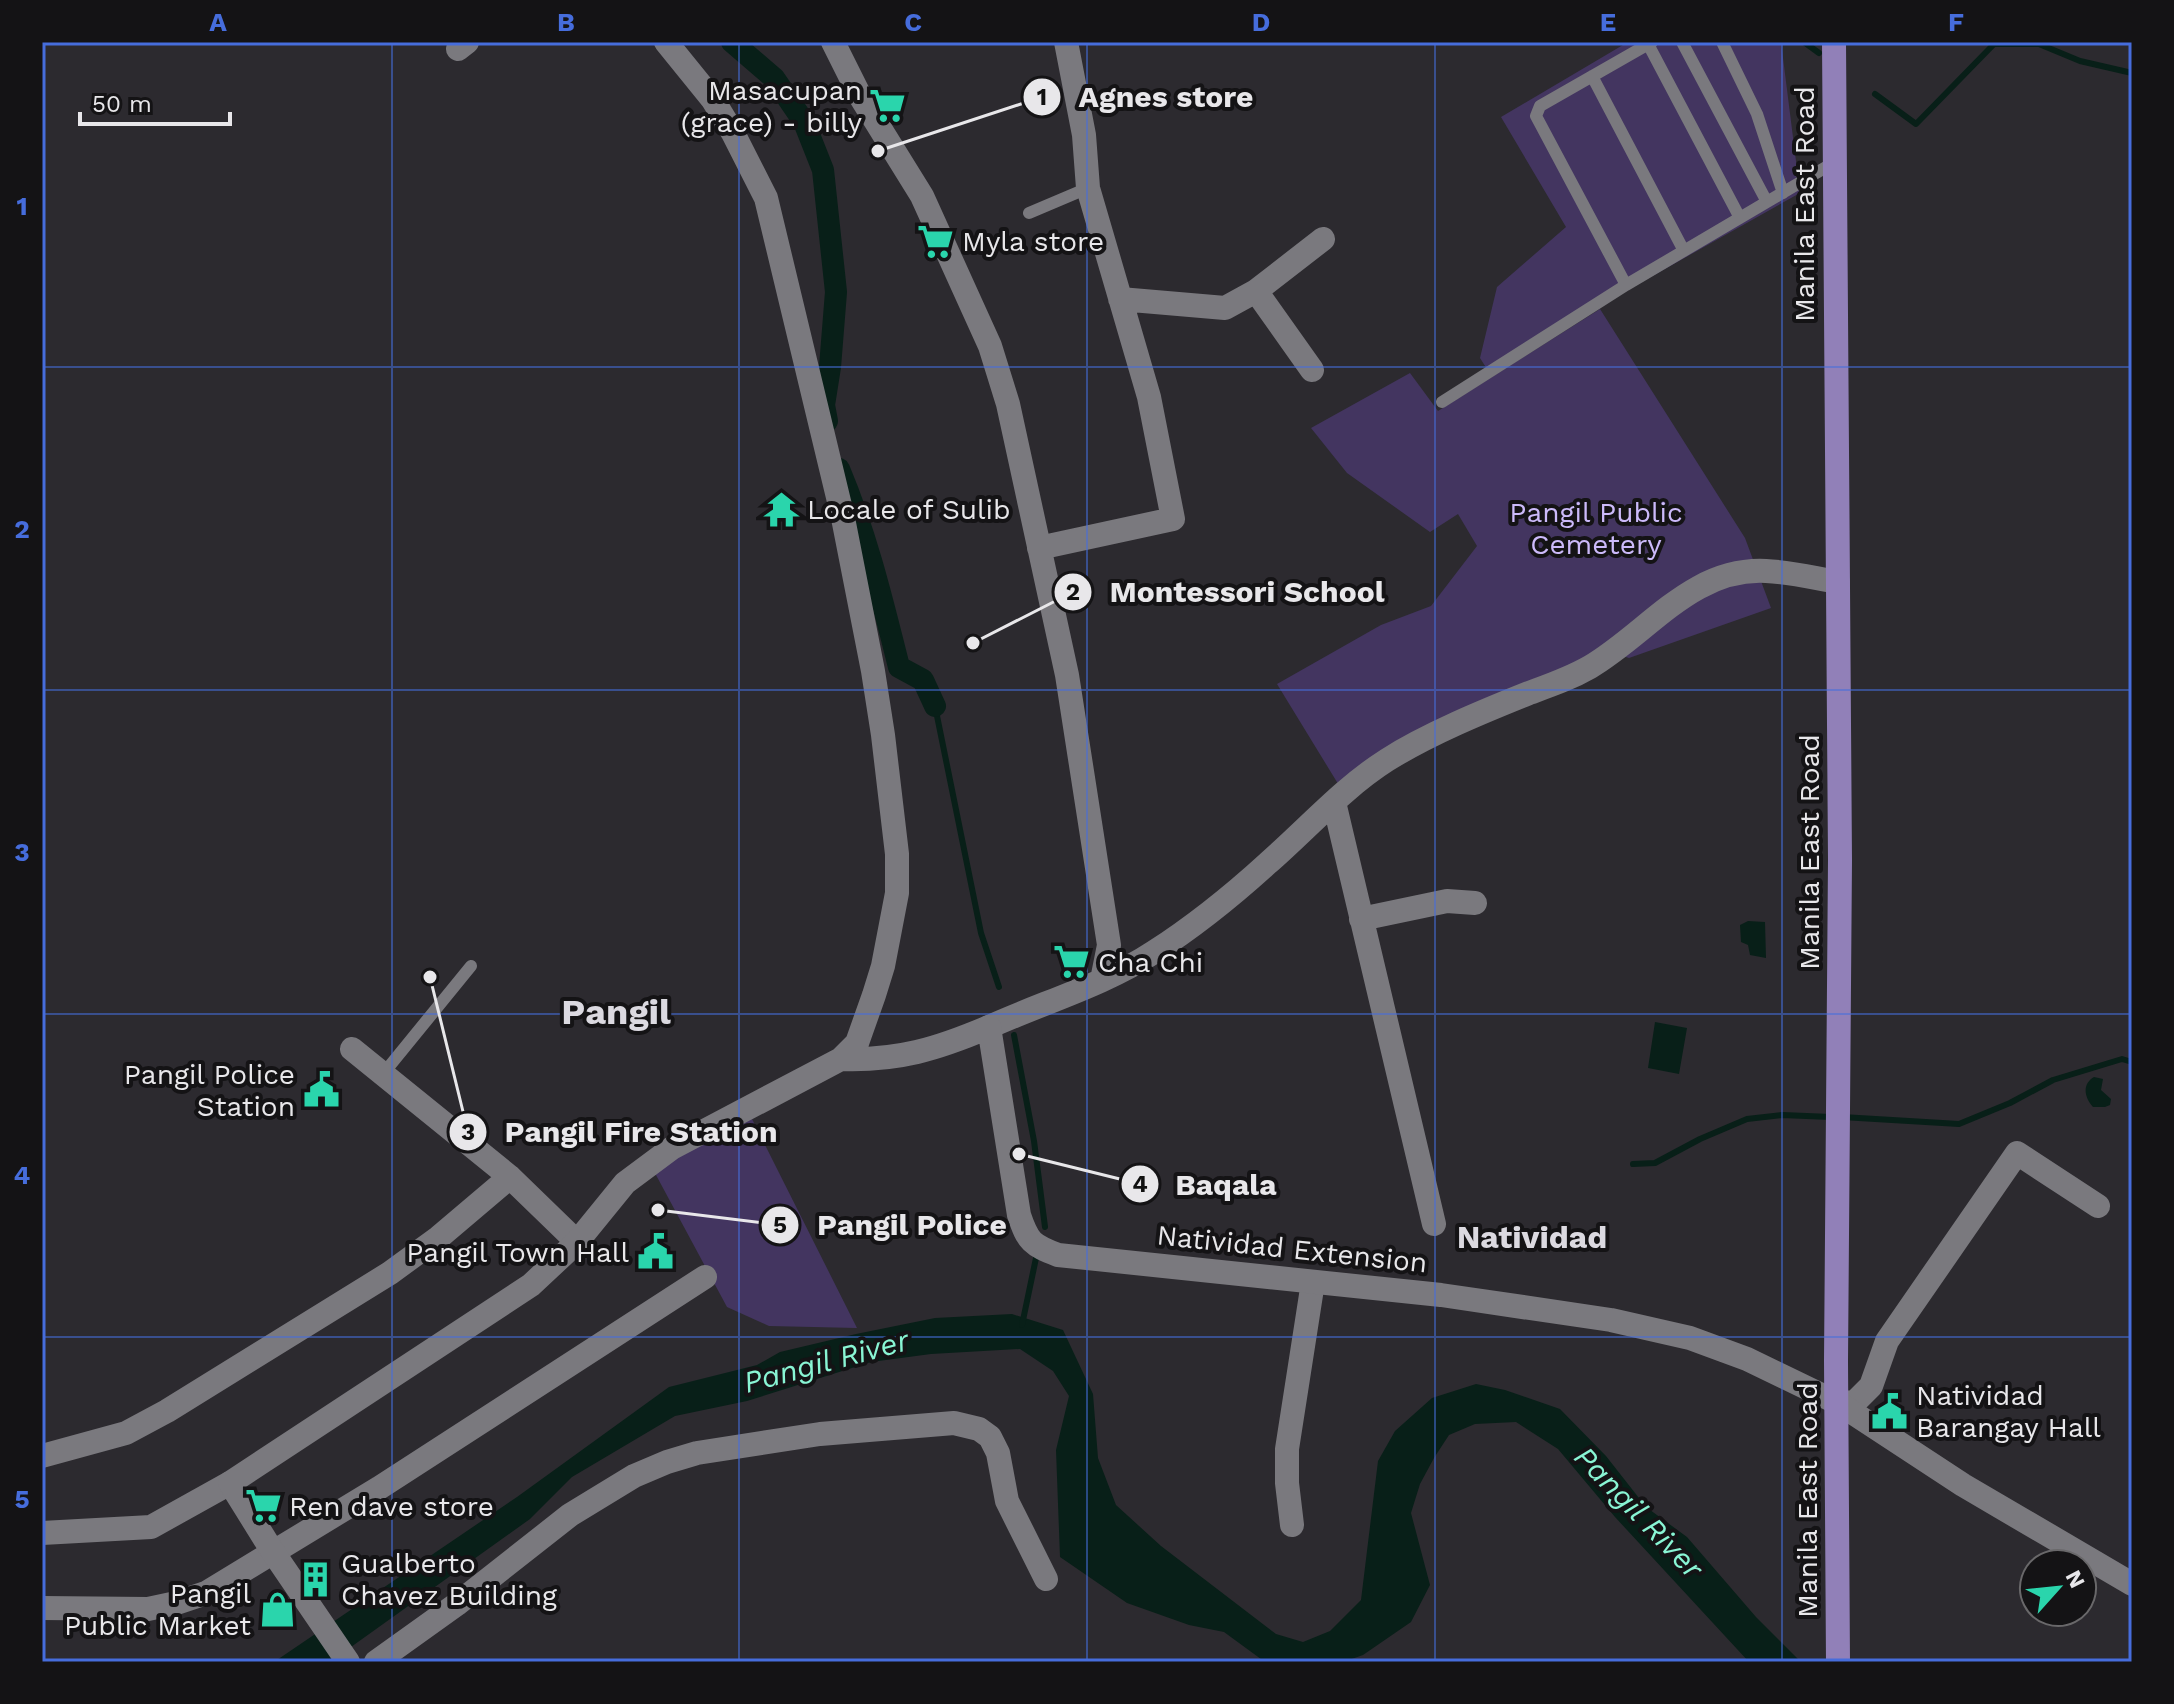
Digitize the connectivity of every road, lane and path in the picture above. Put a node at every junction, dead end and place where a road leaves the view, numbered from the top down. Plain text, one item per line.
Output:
1 (666, 42) edge
2 (833, 42) edge
3 (1066, 42) edge
4 (1682, 42) edge
5 (1722, 42) edge
6 (1834, 42) edge
7 (1650, 43) edge
8 (1592, 76) junction
9 (1833, 163) junction
10 (1088, 188) junction
11 (1783, 193) junction
12 (1767, 202) junction
13 (1029, 213) dead end
14 (1740, 218) junction
15 (1323, 239) dead end
16 (1684, 251) junction
17 (1626, 285) junction
18 (1256, 291) junction
19 (1120, 299) junction
20 (1312, 370) dead end
21 (1442, 402) dead end
22 (1039, 548) junction
23 (1838, 582) junction
24 (1334, 802) junction
25 (1475, 903) dead end
26 (1361, 919) junction
27 (471, 966) dead end
28 (1102, 980) junction
29 (989, 1027) junction
30 (352, 1049) dead end
31 (841, 1059) junction
32 (383, 1074) junction
33 (510, 1177) junction
34 (2098, 1206) dead end
35 (1434, 1224) dead end
36 (577, 1242) junction
37 (705, 1277) dead end
38 (1313, 1282) junction
39 (1838, 1403) junction
40 (42, 1456) edge
41 (230, 1483) junction
42 (1292, 1525) dead end
43 (42, 1533) edge
44 (273, 1552) junction
45 (1046, 1579) dead end
46 (2132, 1584) edge
47 (42, 1608) edge
48 (347, 1661) edge
49 (376, 1662) edge
50 (1838, 1662) edge

1 - 31 street
2 - 22 street
3 - 10 street
4 - 12 lane
5 - 11 lane
6 - 9 main road, Manila East Road
7 - 8 lane
7 - 14 lane
8 - 16 lane
8 - 17 lane
9 - 11 lane
9 - 23 main road, Manila East Road
10 - 13 lane
10 - 19 street
11 - 12 lane
12 - 14 lane
14 - 16 lane
15 - 18 street
16 - 17 lane
17 - 21 lane
18 - 19 street
18 - 20 street
19 - 22 street
22 - 28 street
23 - 24 street
23 - 39 main road, Manila East Road
24 - 26 street
24 - 28 street
25 - 26 street
26 - 35 street
27 - 32 lane
28 - 29 street
29 - 31 street
29 - 38 street, Natividad Extension
30 - 32 street
31 - 36 street
32 - 33 street
33 - 36 street
33 - 40 street
34 - 39 street
36 - 41 street
37 - 44 street
38 - 39 street, Natividad Extension
38 - 42 street
39 - 46 street, Natividad Extension
39 - 50 main road, Manila East Road
41 - 43 street
41 - 44 street
44 - 47 street
44 - 48 street
45 - 49 street

